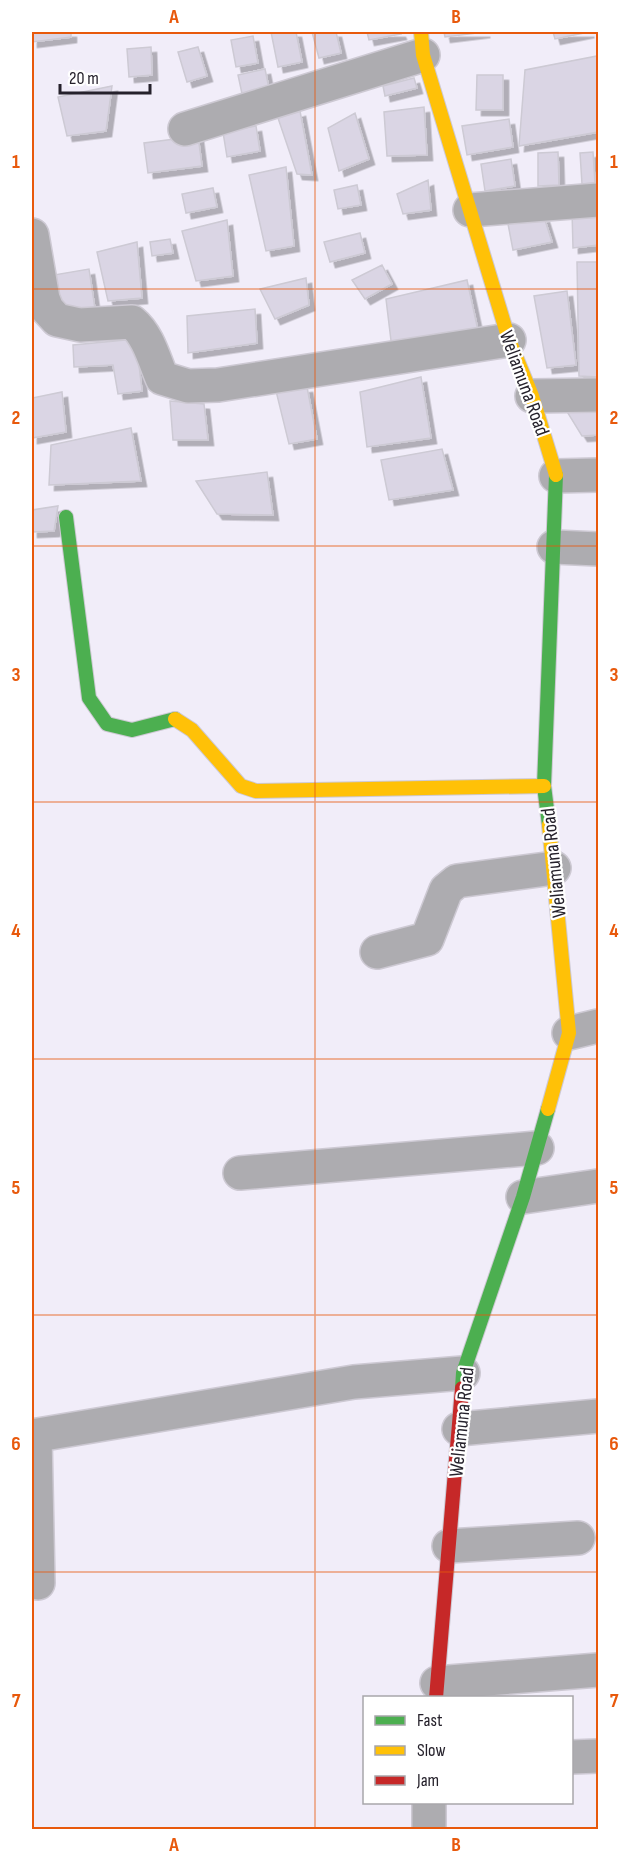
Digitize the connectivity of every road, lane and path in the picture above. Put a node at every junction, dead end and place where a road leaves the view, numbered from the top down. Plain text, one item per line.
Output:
1 (422, 43) edge
2 (185, 129) dead end
3 (598, 200) edge
4 (470, 210) junction
5 (32, 235) edge
6 (508, 340) junction
7 (598, 394) edge
8 (532, 396) junction
9 (598, 475) edge
10 (556, 476) junction
11 (66, 517) dead end
12 (554, 547) junction
13 (598, 549) edge
14 (544, 786) junction
15 (554, 868) junction
16 (377, 952) dead end
17 (584, 1029) edge
18 (537, 1148) junction
19 (240, 1173) dead end
20 (598, 1186) edge
21 (523, 1197) junction
22 (463, 1373) junction
23 (598, 1416) edge
24 (459, 1429) junction
25 (33, 1436) edge
26 (578, 1539) dead end
27 (449, 1546) junction
28 (38, 1583) dead end
29 (598, 1670) edge
30 (436, 1690) edge
31 (598, 1756) edge
32 (573, 1757) edge
33 (429, 1804) edge
34 (429, 1830) edge

1 - 2 street
1 - 4 street, Weliamuna Road
3 - 4 street
4 - 6 street, Weliamuna Road
5 - 6 street
6 - 8 street, Weliamuna Road
7 - 8 street
8 - 10 street, Weliamuna Road
9 - 10 street
10 - 12 street, Weliamuna Road
11 - 14 street
12 - 13 street
12 - 14 street, Weliamuna Road
14 - 15 street, Weliamuna Road
15 - 16 street
15 - 17 street, Weliamuna Road
17 - 18 street, Weliamuna Road
18 - 19 street
18 - 21 street, Weliamuna Road
20 - 21 street
21 - 22 street, Weliamuna Road
22 - 24 street, Weliamuna Road
22 - 25 street
23 - 24 street
24 - 27 street, Weliamuna Road
25 - 28 street
26 - 27 street
27 - 30 street, Weliamuna Road
29 - 30 street
31 - 32 street
33 - 34 street

